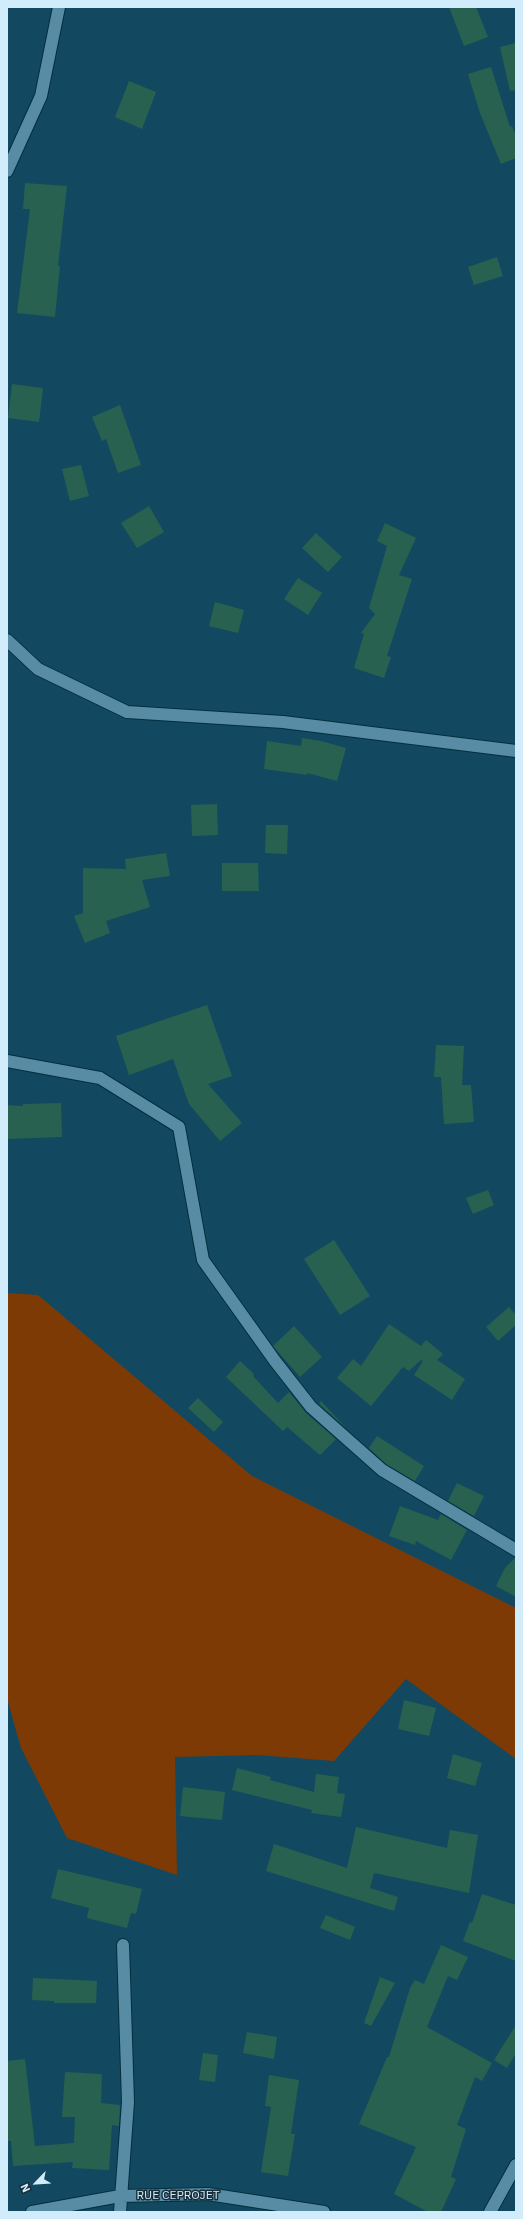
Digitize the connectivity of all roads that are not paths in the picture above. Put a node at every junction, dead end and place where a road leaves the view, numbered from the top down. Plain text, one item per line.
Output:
1 (59, 7) edge
2 (7, 171) edge
3 (7, 640) edge
4 (516, 751) edge
5 (7, 1061) edge
6 (516, 1550) edge
7 (123, 1944) dead end
8 (516, 2165) edge
9 (120, 2196) junction
10 (32, 2212) edge
11 (120, 2212) edge
12 (324, 2212) edge
13 (490, 2212) edge

1 - 2 street
3 - 4 street
5 - 6 street
7 - 9 street
8 - 13 street
9 - 10 street, RUE CEPROJET
9 - 11 street
9 - 12 street, RUE CEPROJET

